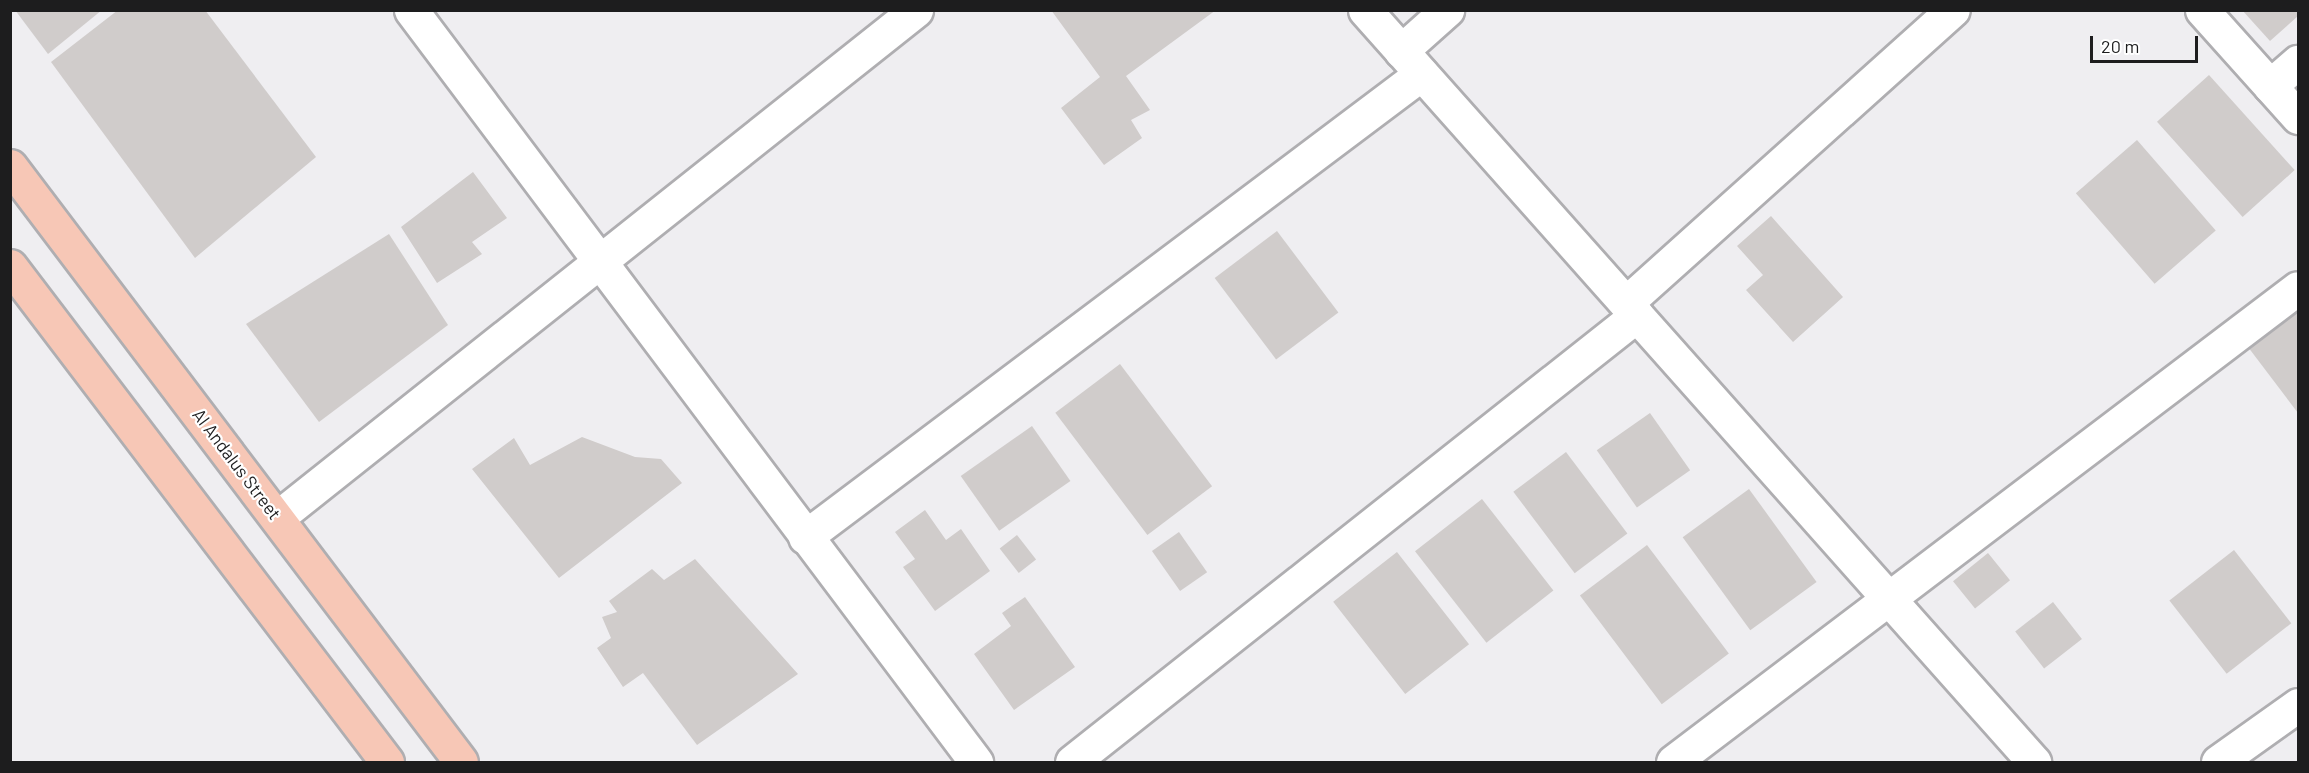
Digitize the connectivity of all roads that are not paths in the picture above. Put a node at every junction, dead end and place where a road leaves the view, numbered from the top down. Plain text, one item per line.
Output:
1 (411, 10) edge
2 (916, 10) edge
3 (1365, 10) edge
4 (1447, 10) edge
5 (1953, 10) edge
6 (2202, 10) edge
7 (1411, 62) junction
8 (2298, 62) edge
9 (2271, 86) junction
10 (2298, 117) edge
11 (10, 166) edge
12 (598, 264) junction
13 (10, 266) edge
14 (2298, 288) edge
15 (1632, 309) junction
16 (278, 518) junction
17 (806, 537) junction
18 (1890, 598) junction
19 (2298, 705) edge
20 (387, 762) edge
21 (461, 762) edge
22 (976, 762) edge
23 (1072, 762) edge
24 (1673, 762) edge
25 (2034, 762) edge
26 (2218, 762) edge

1 - 12 street
2 - 12 street
3 - 7 street
4 - 7 street
5 - 15 street
6 - 9 street
7 - 15 street
7 - 17 street
8 - 9 street
9 - 10 street
11 - 16 main road, Al Andalus Street
12 - 16 street
12 - 17 street
13 - 20 main road
14 - 18 street
15 - 18 street
15 - 23 street
16 - 21 main road, Al Andalus Street
17 - 22 street
18 - 24 street
18 - 25 street
19 - 26 street

